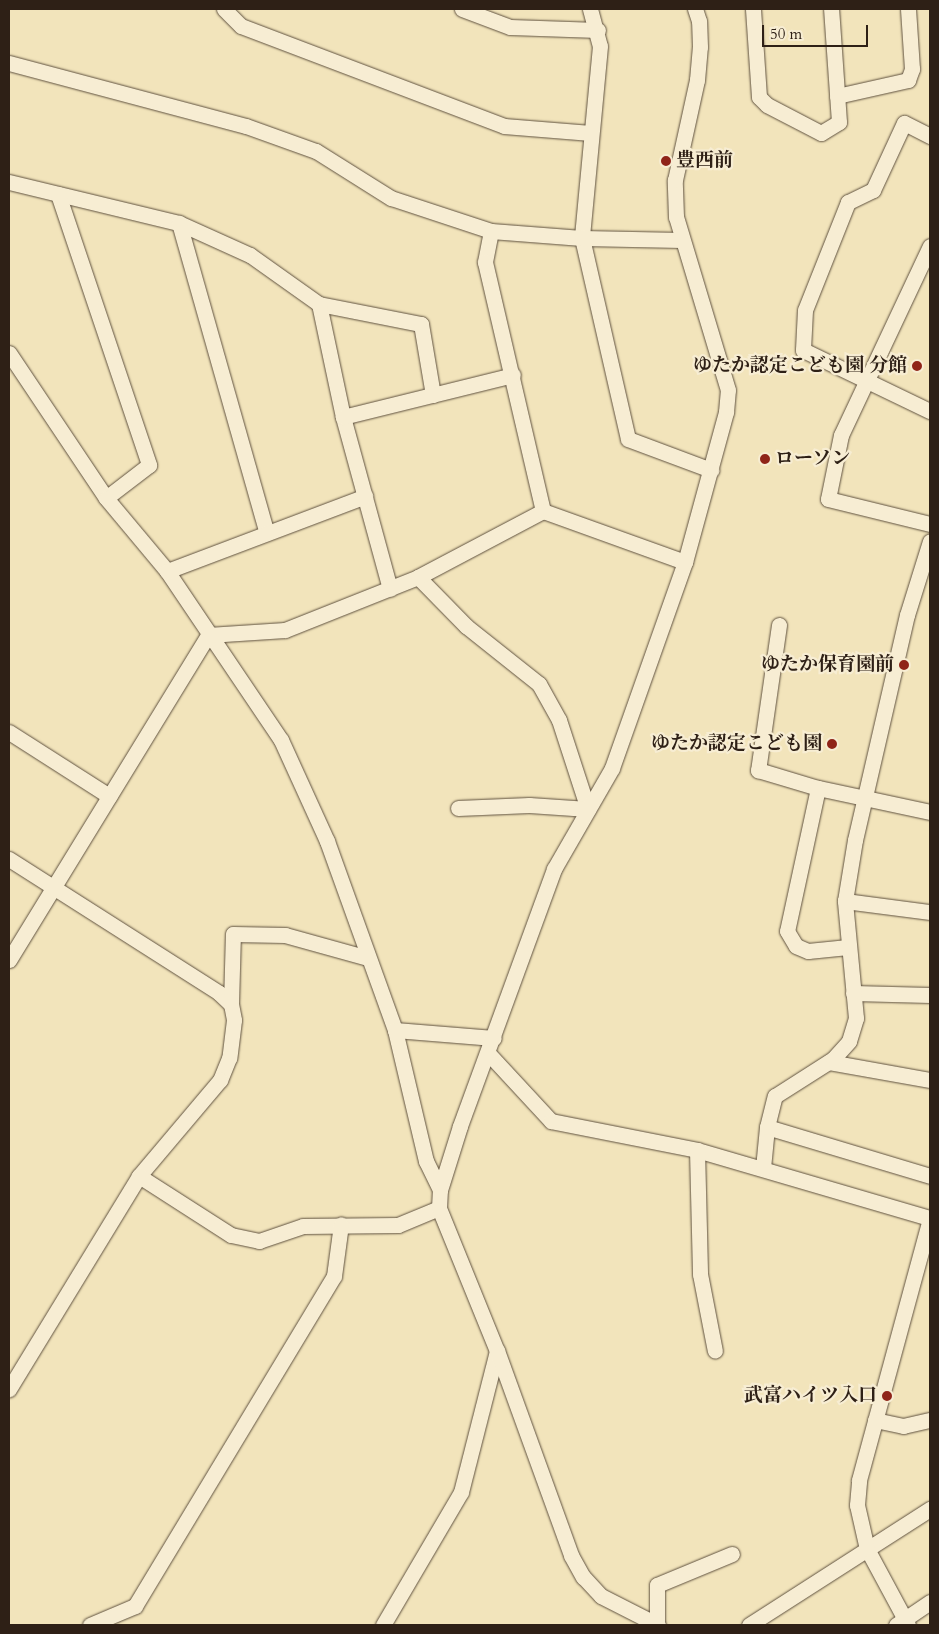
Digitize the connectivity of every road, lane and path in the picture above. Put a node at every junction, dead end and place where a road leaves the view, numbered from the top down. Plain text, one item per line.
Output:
1 (462, 9) edge
2 (590, 9) edge
3 (695, 9) edge
4 (753, 9) edge
5 (831, 9) edge
6 (908, 9) edge
7 (233, 12) edge
8 (598, 30) junction
9 (9, 63) edge
10 (837, 96) junction
11 (591, 132) junction
12 (930, 136) edge
13 (9, 182) edge
14 (58, 194) junction
15 (179, 223) junction
16 (491, 231) junction
17 (582, 238) junction
18 (682, 240) junction
19 (930, 246) edge
20 (319, 304) junction
21 (9, 353) edge
22 (513, 375) junction
23 (867, 380) junction
24 (433, 395) junction
25 (930, 411) edge
26 (343, 418) junction
27 (710, 470) junction
28 (365, 496) junction
29 (106, 498) junction
30 (543, 511) junction
31 (930, 524) edge
32 (267, 533) junction
33 (930, 541) edge
34 (685, 562) junction
35 (167, 571) junction
36 (418, 577) junction
37 (390, 589) junction
38 (779, 625) dead end
39 (208, 635) junction
40 (9, 732) edge
41 (818, 788) junction
42 (109, 796) junction
43 (866, 798) junction
44 (458, 808) dead end
45 (588, 809) junction
46 (930, 812) edge
47 (9, 859) edge
48 (54, 886) junction
49 (845, 901) junction
50 (930, 912) edge
51 (848, 947) junction
52 (368, 958) junction
53 (9, 960) edge
54 (853, 993) junction
55 (930, 995) edge
56 (231, 1004) junction
57 (394, 1030) junction
58 (494, 1038) junction
59 (488, 1053) junction
60 (829, 1062) junction
61 (930, 1080) edge
62 (767, 1127) junction
63 (697, 1150) junction
64 (763, 1168) junction
65 (138, 1176) junction
66 (930, 1176) edge
67 (440, 1190) junction
68 (439, 1208) junction
69 (930, 1218) edge
70 (341, 1224) junction
71 (924, 1270) edge
72 (497, 1351) junction
73 (715, 1351) dead end
74 (9, 1389) edge
75 (875, 1420) junction
76 (930, 1420) edge
77 (930, 1509) edge
78 (867, 1549) junction
79 (732, 1554) dead end
80 (930, 1602) edge
81 (903, 1623) edge
82 (90, 1625) edge
83 (383, 1625) edge
84 (657, 1625) edge
85 (749, 1625) edge

1 - 8 street
2 - 8 street
3 - 18 street
4 - 10 street
5 - 10 street
6 - 10 street
7 - 11 street
8 - 11 street
9 - 16 street
11 - 17 street
12 - 23 street
13 - 14 street
14 - 15 street
14 - 29 street
15 - 20 street
15 - 32 street
16 - 17 street
16 - 22 street
17 - 18 street
17 - 27 street
18 - 27 street
19 - 23 street
20 - 24 street
20 - 26 street
21 - 29 street
22 - 24 street
22 - 30 street
23 - 25 street
23 - 31 street
24 - 26 street
26 - 28 street
27 - 34 street
28 - 32 street
28 - 37 street
29 - 35 street
30 - 34 street
30 - 36 street
32 - 35 street
33 - 43 street
34 - 45 street
35 - 39 street
36 - 37 street
36 - 45 street
37 - 39 street
38 - 41 street
39 - 42 street
39 - 52 street
40 - 42 street
41 - 43 street
41 - 51 street
42 - 48 street
43 - 46 street
43 - 49 street
44 - 45 street
45 - 58 street
47 - 48 street
48 - 53 street
48 - 56 street
49 - 50 street
49 - 51 street
51 - 54 street
52 - 56 street
52 - 57 street
54 - 55 street
54 - 60 street
56 - 65 street
57 - 58 street
57 - 67 street
58 - 59 street
59 - 63 street
59 - 67 street
60 - 61 street
60 - 62 street
62 - 64 street
62 - 66 street
63 - 64 street
63 - 73 street
64 - 69 street
65 - 70 street
65 - 74 street
67 - 68 street
68 - 70 street
68 - 72 street
69 - 71 street
70 - 82 street
71 - 75 street
72 - 83 street
72 - 84 street
75 - 76 street
75 - 78 street
77 - 78 street
78 - 81 street
78 - 85 street
79 - 84 street
80 - 81 street

